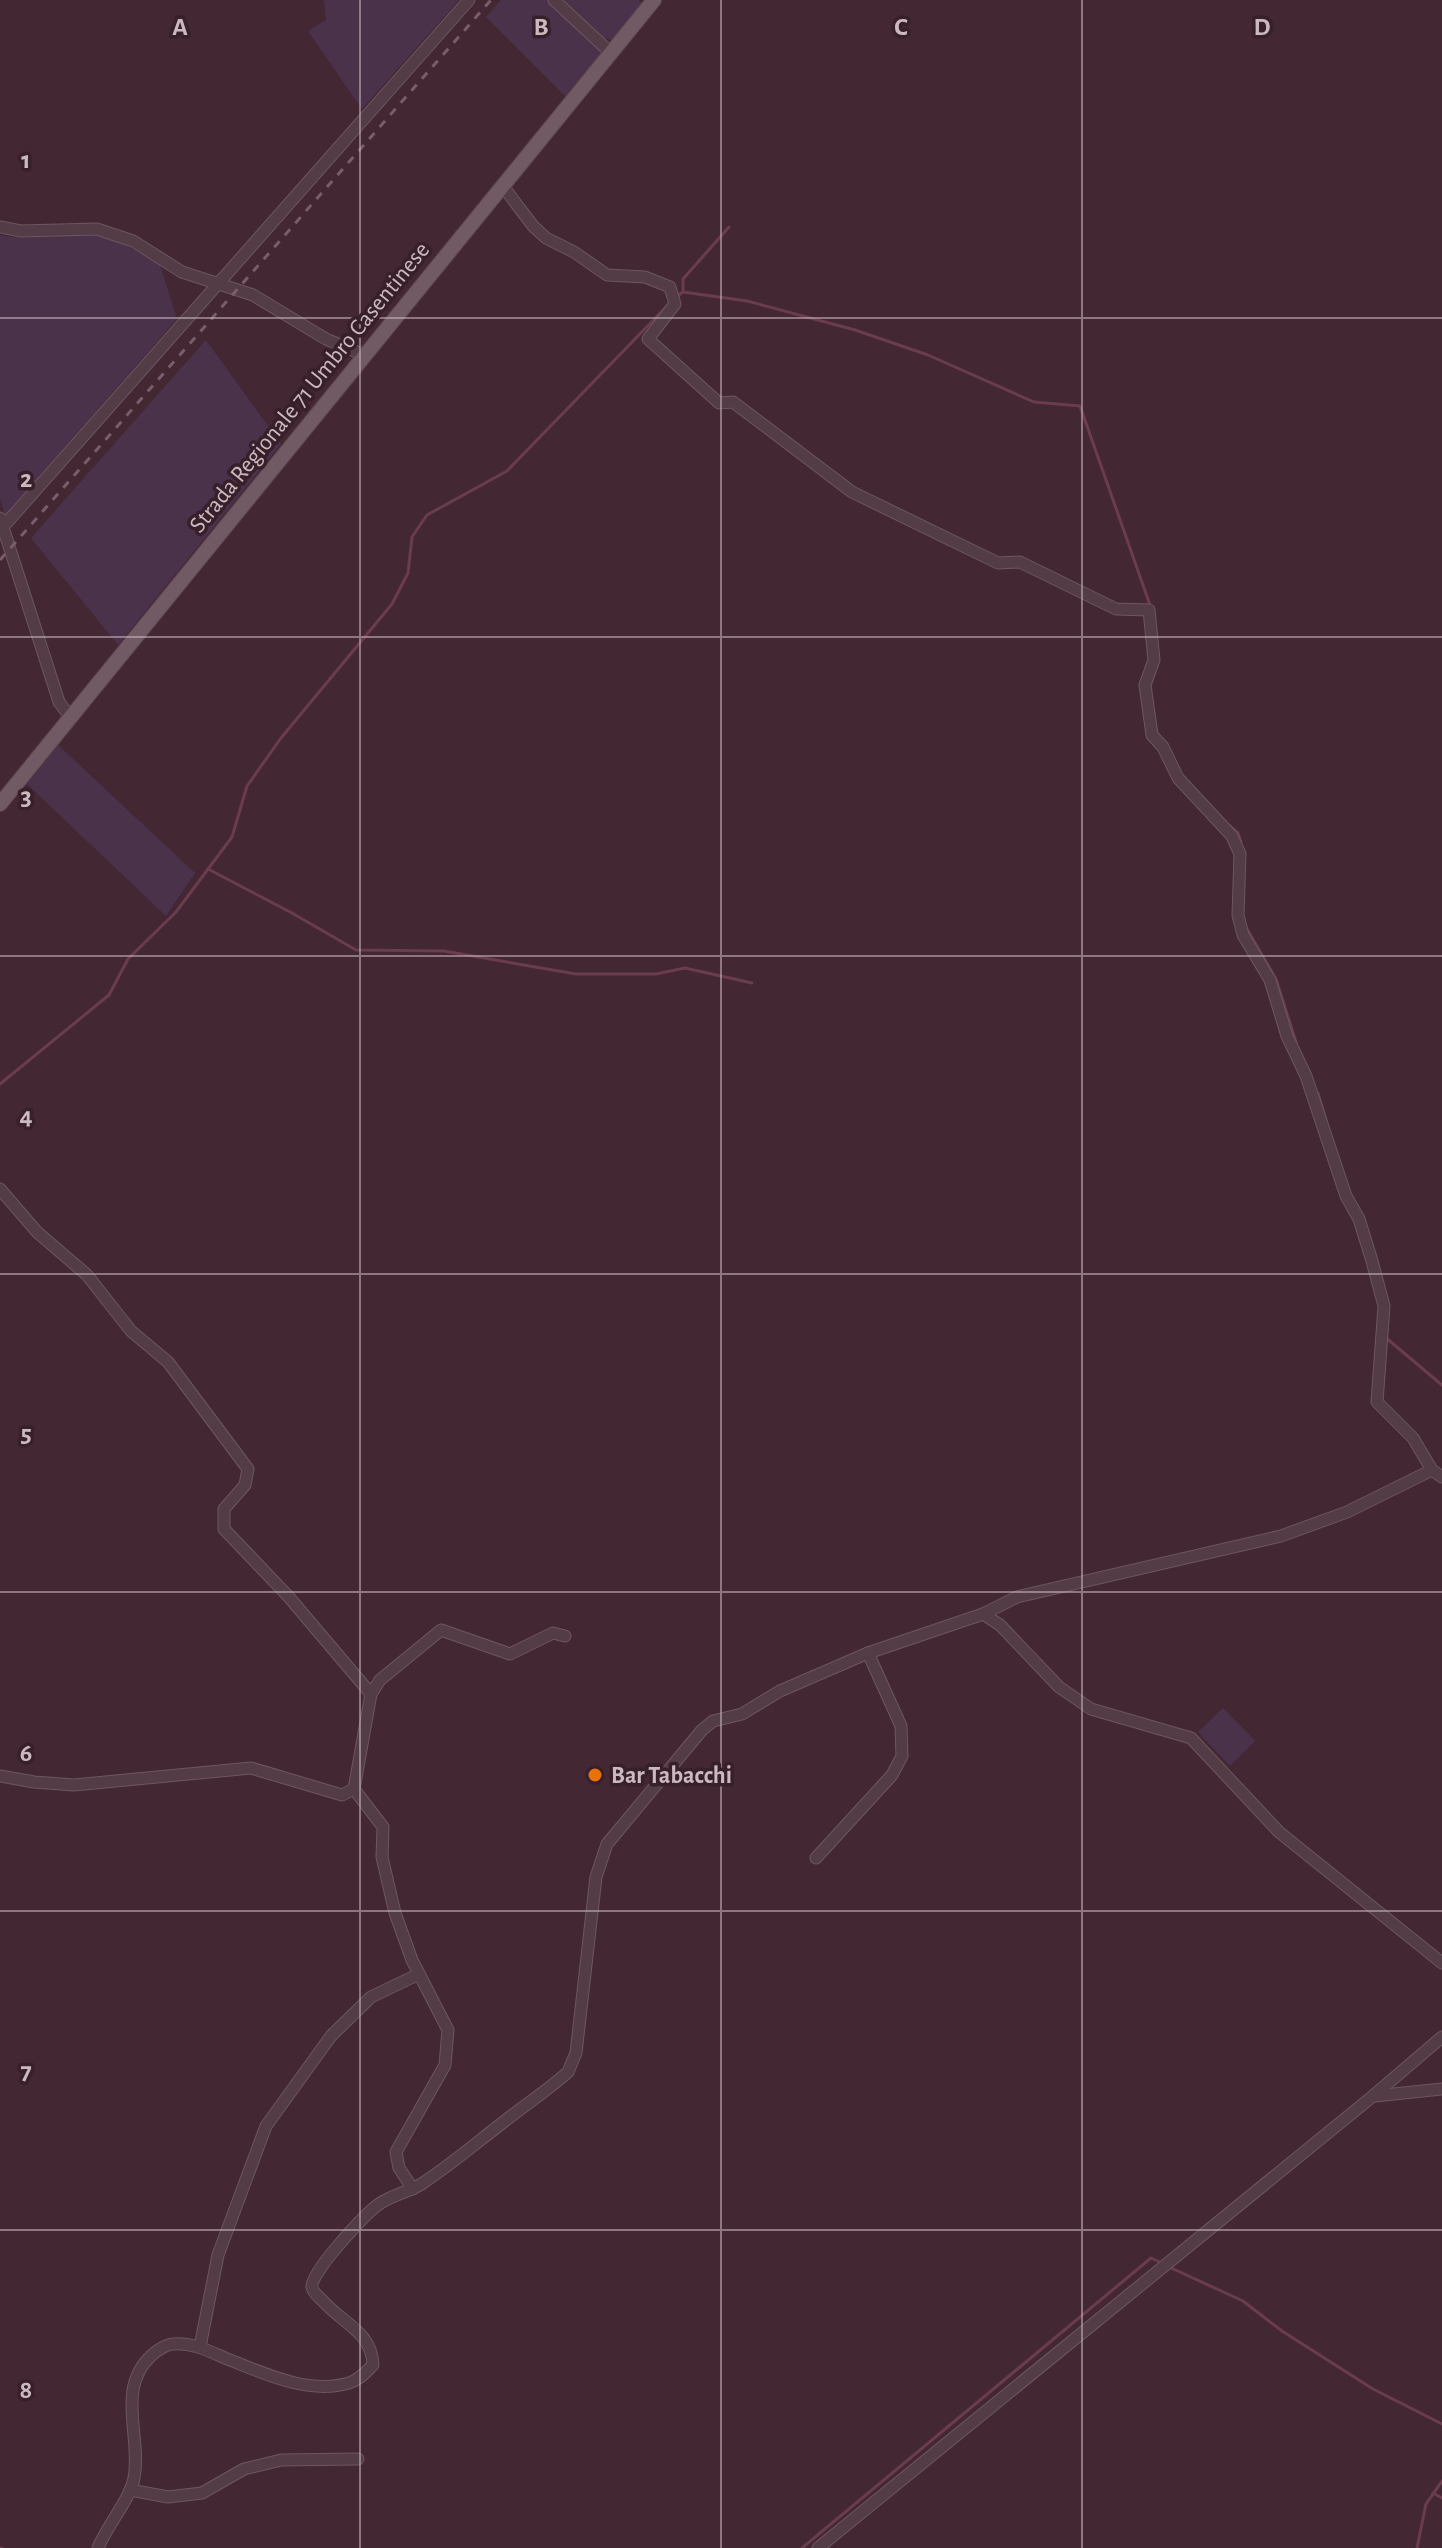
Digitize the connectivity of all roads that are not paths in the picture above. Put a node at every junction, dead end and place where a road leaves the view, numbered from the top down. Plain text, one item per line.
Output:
1 (469, 0) edge
2 (554, 0) edge
3 (654, 0) edge
4 (611, 53) junction
5 (502, 185) junction
6 (0, 227) edge
7 (218, 284) junction
8 (364, 355) junction
9 (1, 522) edge
10 (70, 717) junction
11 (0, 804) edge
12 (0, 1189) edge
13 (1437, 1473) edge
14 (983, 1614) junction
15 (565, 1636) dead end
16 (868, 1653) junction
17 (371, 1694) junction
18 (0, 1776) edge
19 (354, 1789) junction
20 (816, 1858) dead end
21 (1442, 1963) edge
22 (419, 1974) junction
23 (1442, 2037) edge
24 (1442, 2089) edge
25 (1373, 2096) junction
26 (413, 2189) junction
27 (200, 2347) junction
28 (358, 2459) dead end
29 (130, 2490) junction
30 (98, 2548) edge
31 (818, 2548) edge

1 - 7 street
2 - 4 street
3 - 4 main road, Strada Regionale 71 Umbro Casentinese
4 - 5 main road, Strada Regionale 71 Umbro Casentinese
5 - 8 main road, Strada Regionale 71 Umbro Casentinese
5 - 13 street
6 - 7 street
7 - 8 street
7 - 9 street
8 - 10 main road, Strada Regionale 71 Umbro Casentinese
9 - 10 street
10 - 11 main road, Strada Regionale 71 Umbro Casentinese
12 - 17 street
13 - 14 street
14 - 16 street
14 - 21 street
15 - 17 street
16 - 20 street
16 - 26 street
17 - 19 street
18 - 19 street
19 - 22 street
22 - 26 street
22 - 27 street
23 - 25 street
24 - 25 street
25 - 31 street
26 - 27 street
27 - 29 street
28 - 29 street
29 - 30 street

